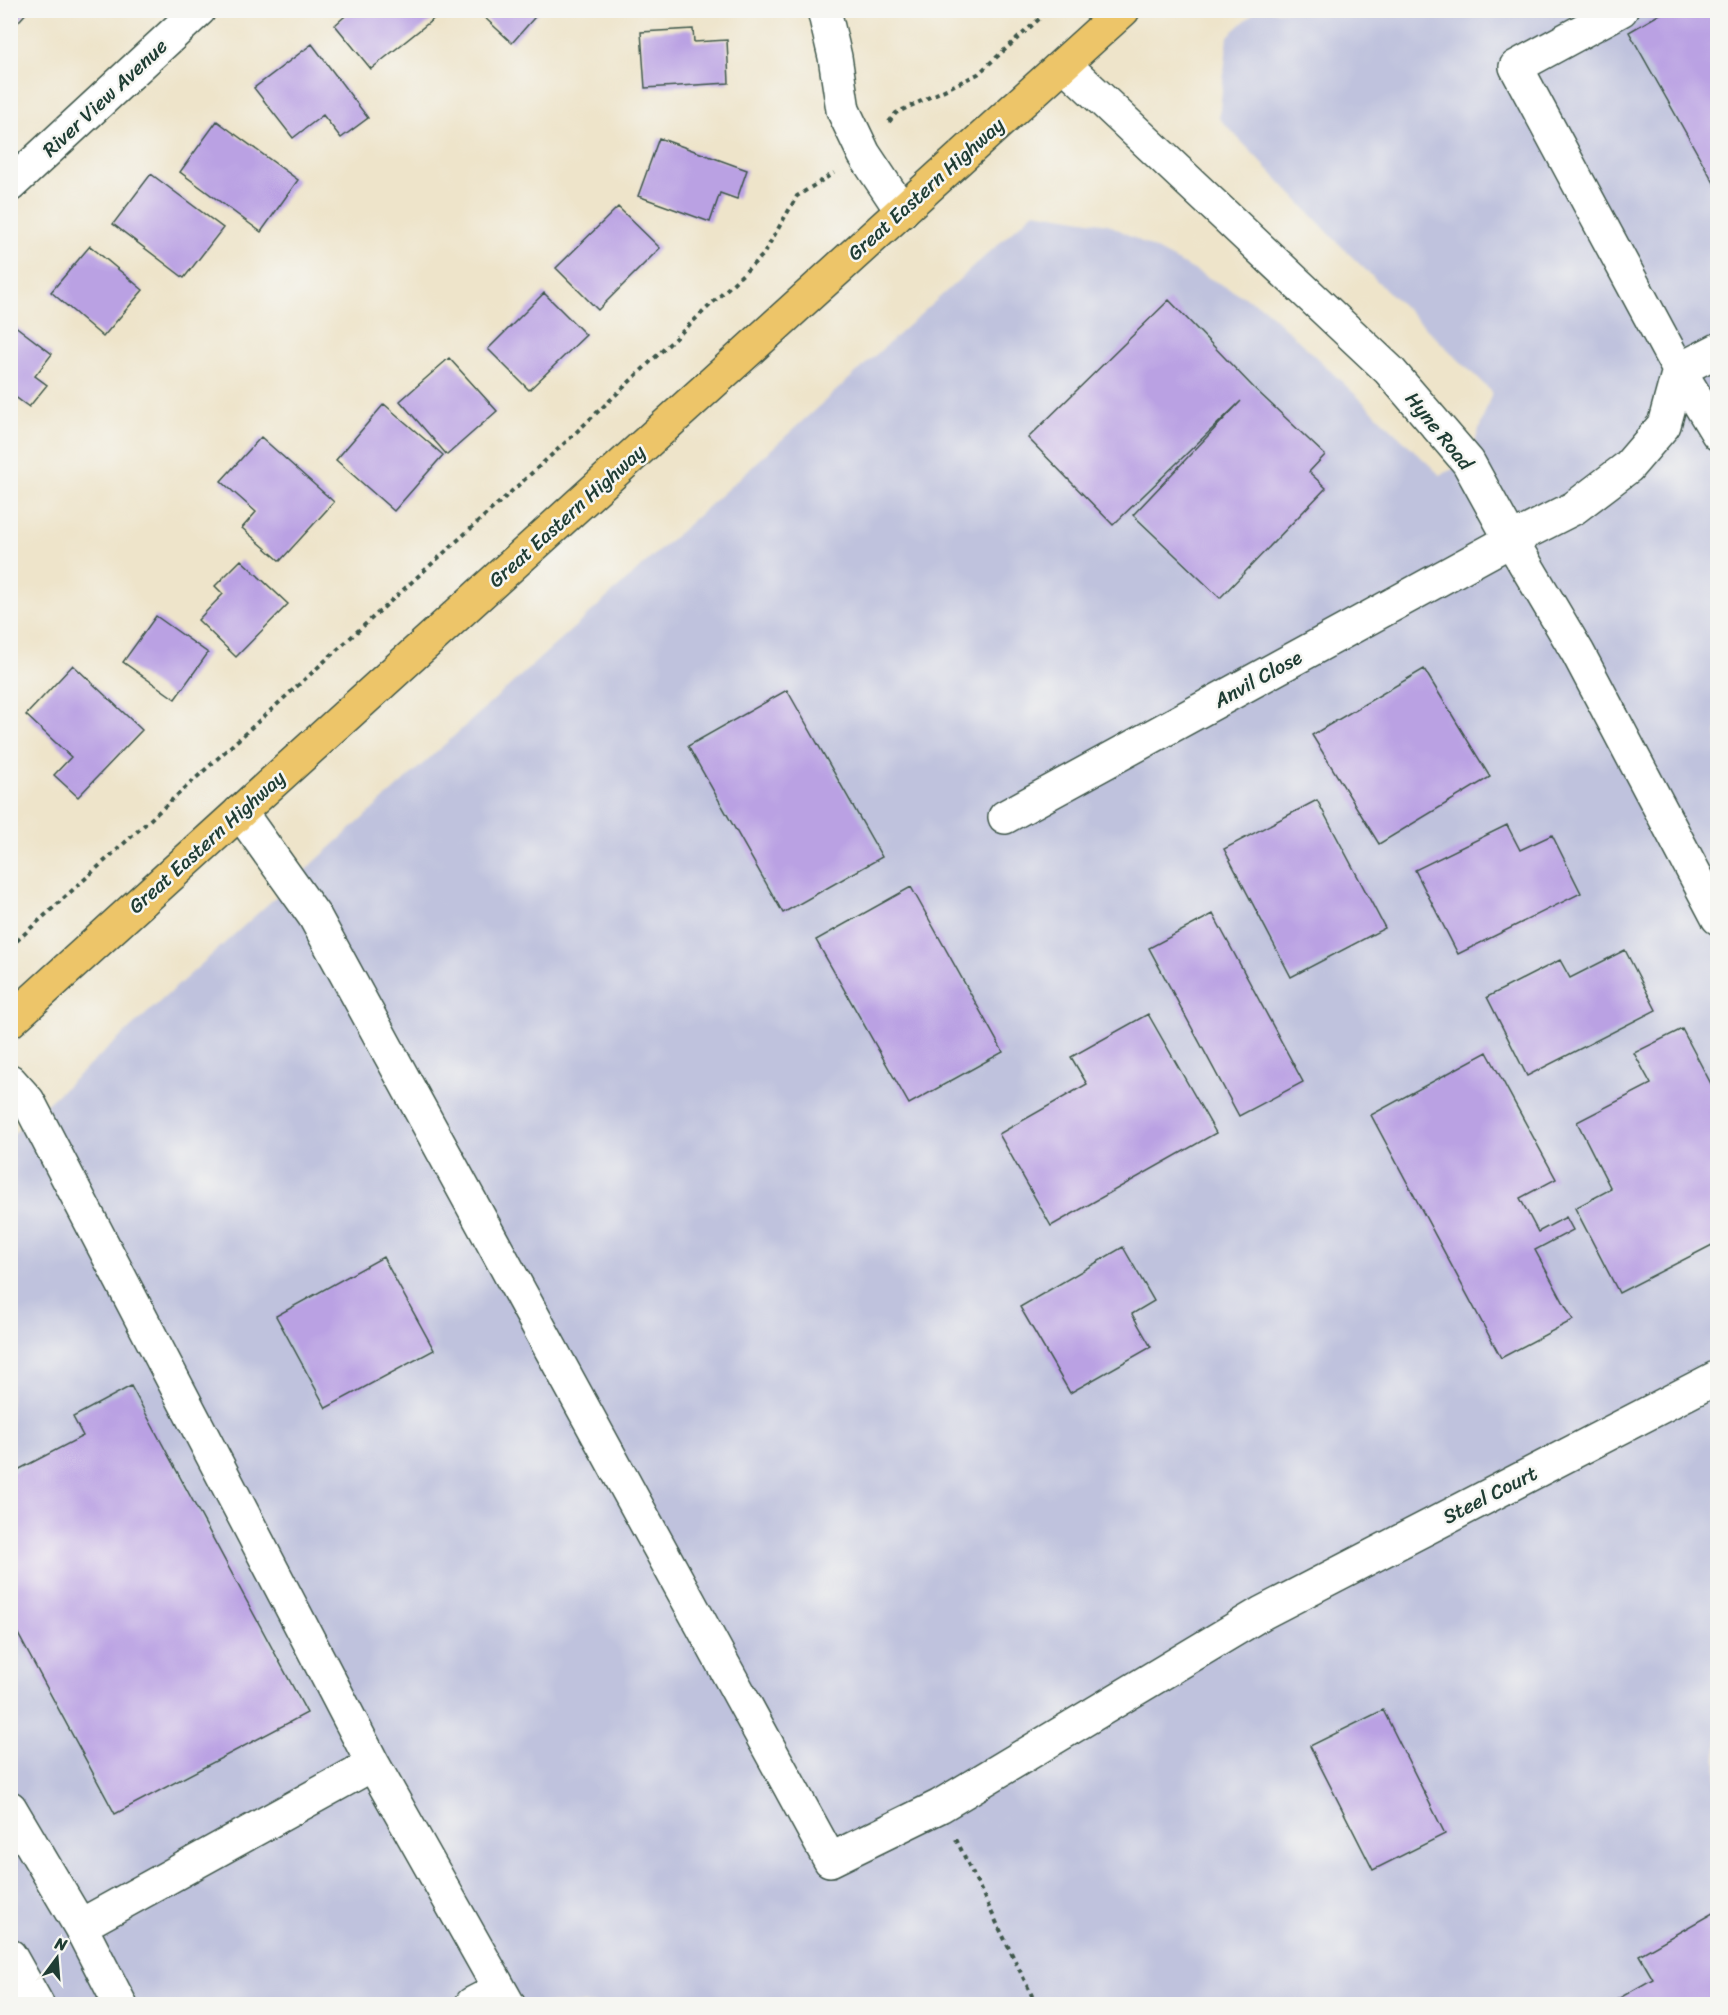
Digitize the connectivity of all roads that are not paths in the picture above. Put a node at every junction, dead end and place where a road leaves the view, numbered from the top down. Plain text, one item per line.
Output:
1 (199, 10) edge
2 (824, 10) edge
3 (1123, 10) edge
4 (1621, 10) edge
5 (1064, 64) junction
6 (10, 185) edge
7 (902, 211) junction
8 (1718, 350) edge
9 (1679, 370) junction
10 (1718, 434) edge
11 (1511, 540) junction
12 (240, 812) junction
13 (1005, 817) dead end
14 (1718, 918) edge
15 (10, 1021) edge
16 (10, 1081) edge
17 (1718, 1377) edge
18 (373, 1764) junction
19 (10, 1808) edge
20 (80, 1926) junction
21 (10, 1956) edge
22 (493, 2000) edge
23 (37, 2004) edge
24 (120, 2004) edge

1 - 6 street, River View Avenue
2 - 7 street
3 - 5 highway, Great Eastern Highway
4 - 9 street
5 - 7 highway, Great Eastern Highway
5 - 11 street, Hyne Road
7 - 12 highway, Great Eastern Highway
8 - 9 street
9 - 10 street
9 - 11 street, Anvil Close
11 - 13 street, Anvil Close
11 - 14 street, Hyne Road
12 - 15 highway, Great Eastern Highway
12 - 17 street, Steel Court
16 - 18 street
18 - 20 street
18 - 22 street
19 - 20 street
20 - 24 street
21 - 23 street

